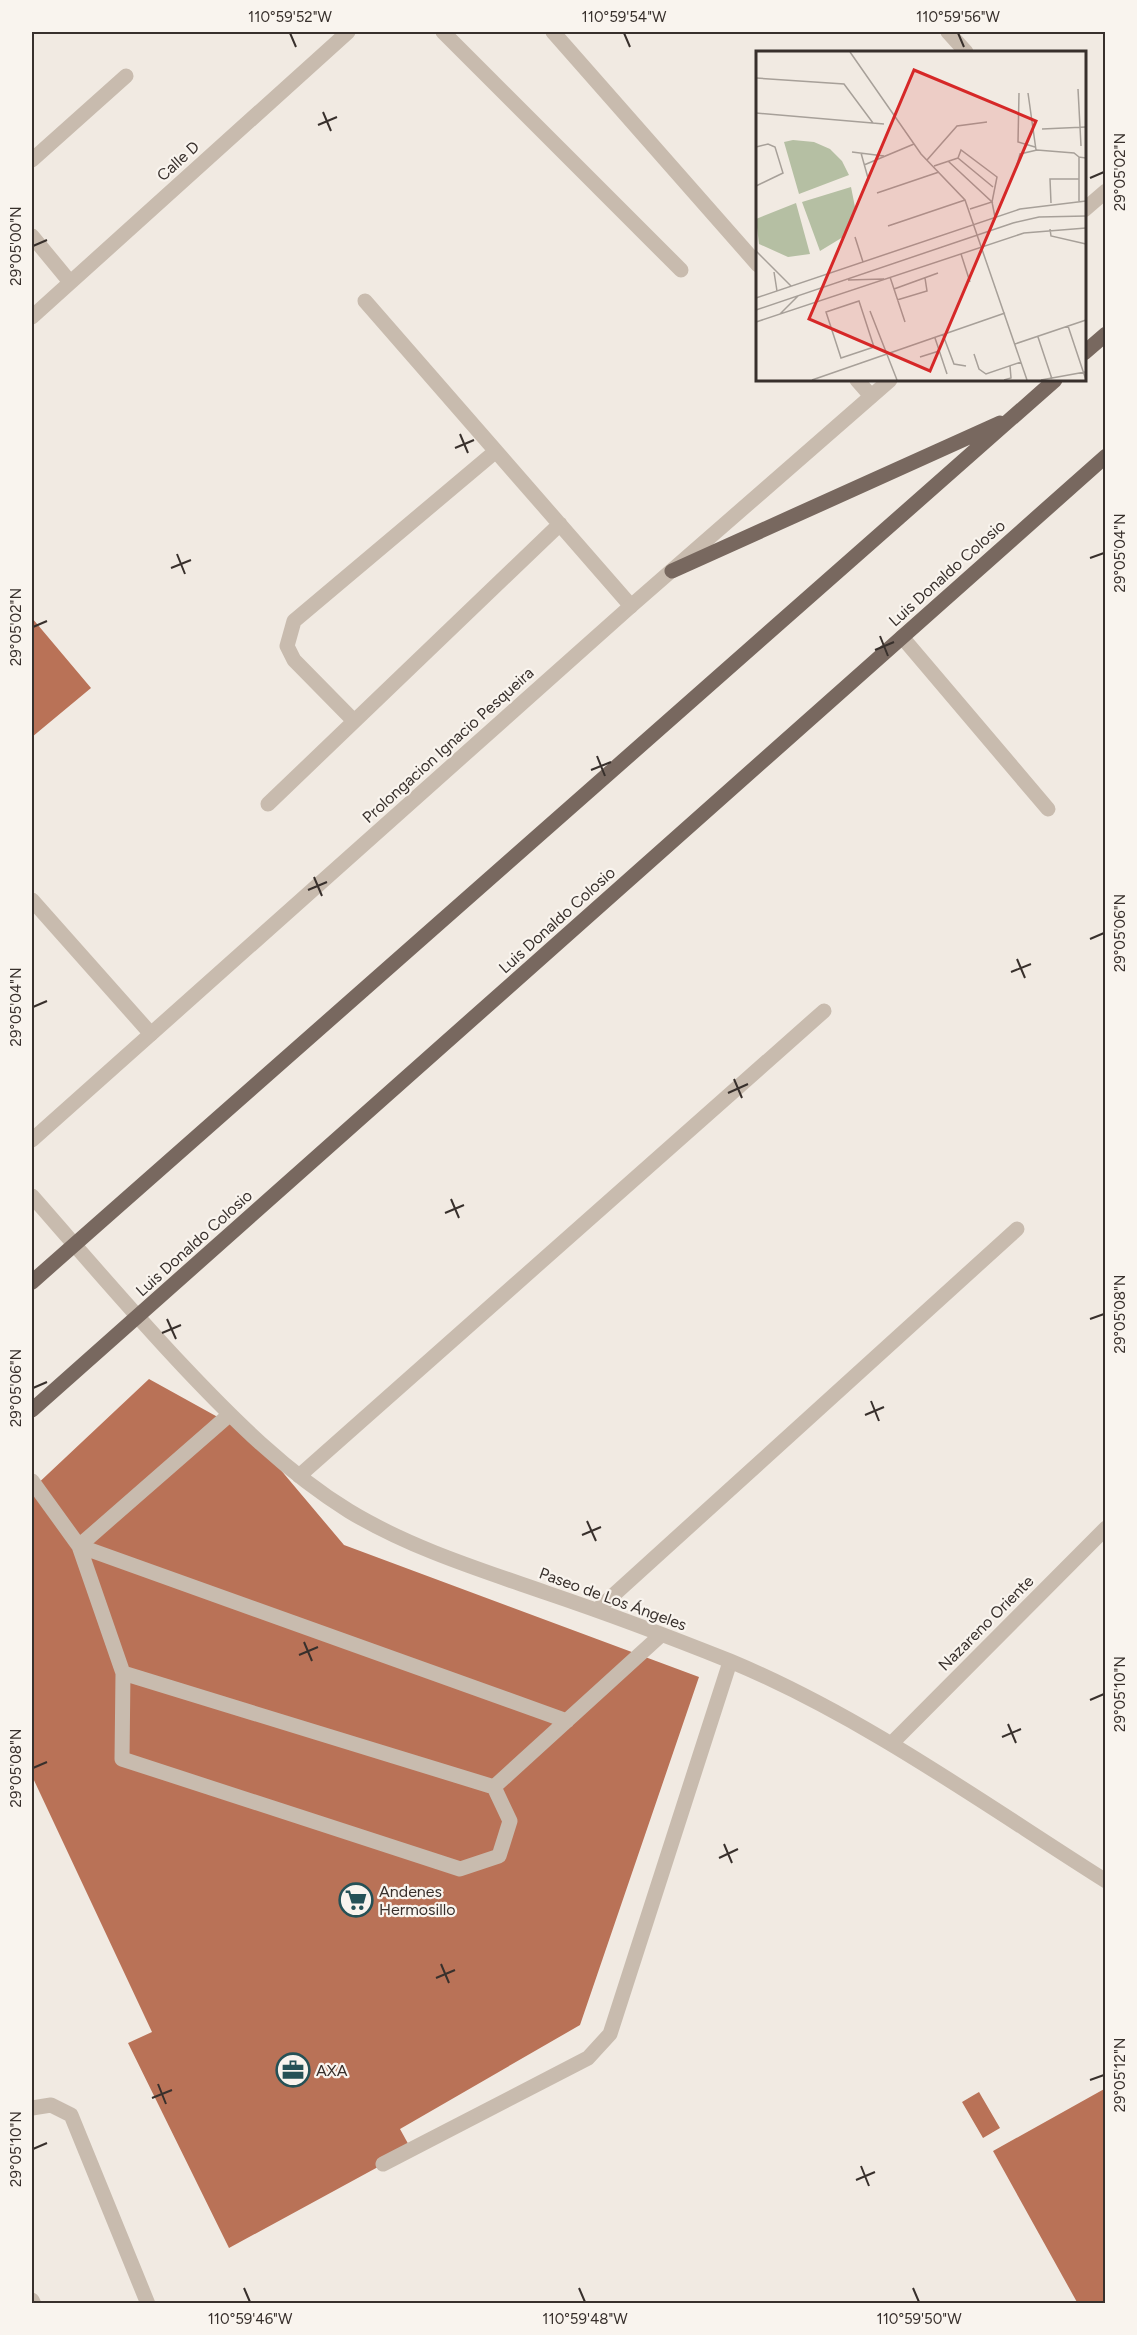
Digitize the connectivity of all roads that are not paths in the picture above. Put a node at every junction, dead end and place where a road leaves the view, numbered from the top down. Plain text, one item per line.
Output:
1 (348, 32) edge
2 (443, 32) edge
3 (553, 32) edge
4 (948, 32) edge
5 (965, 51) edge
6 (126, 75) dead end
7 (32, 160) edge
8 (1106, 191) edge
9 (1086, 208) edge
10 (32, 236) edge
11 (756, 263) edge
12 (681, 270) dead end
13 (70, 282) junction
14 (365, 301) dead end
15 (32, 317) edge
16 (1106, 334) edge
17 (1086, 351) edge
18 (858, 381) edge
19 (890, 381) edge
20 (1054, 381) edge
21 (871, 396) junction
22 (1014, 416) junction
23 (496, 451) junction
24 (1106, 456) edge
25 (560, 524) junction
26 (672, 571) junction
27 (631, 606) junction
28 (902, 637) junction
29 (354, 721) junction
30 (268, 804) dead end
31 (1048, 809) dead end
32 (32, 900) edge
33 (824, 1011) dead end
34 (151, 1034) junction
35 (32, 1140) edge
36 (32, 1196) edge
37 (1017, 1229) dead end
38 (75, 1245) junction
39 (32, 1282) edge
40 (137, 1317) junction
41 (32, 1410) edge
42 (229, 1415) junction
43 (299, 1476) junction
44 (32, 1480) edge
45 (1106, 1527) edge
46 (1106, 1544) edge
47 (79, 1546) junction
48 (1083, 1550) junction
49 (597, 1610) junction
50 (661, 1635) junction
51 (730, 1662) junction
52 (123, 1673) junction
53 (567, 1721) junction
54 (891, 1744) junction
55 (494, 1787) junction
56 (1106, 1881) edge
57 (32, 2108) edge
58 (383, 2164) dead end
59 (148, 2304) edge

1 - 13 street, Calle D
2 - 12 street
3 - 11 street
4 - 5 street
6 - 7 street
8 - 9 street
10 - 13 street
13 - 15 street, Calle D
14 - 23 street
16 - 17 main road
18 - 21 street
19 - 21 street, Prolongacion Ignacio Pesqueira
20 - 22 main road
21 - 26 street, Prolongacion Ignacio Pesqueira
22 - 26 main road
22 - 38 main road
23 - 25 street
23 - 29 street
24 - 28 main road, Luis Donaldo Colosio
25 - 27 street
25 - 29 street
26 - 27 street, Prolongacion Ignacio Pesqueira
27 - 34 street, Prolongacion Ignacio Pesqueira
28 - 31 street
28 - 40 main road, Luis Donaldo Colosio
29 - 30 street
32 - 34 street
33 - 43 street
34 - 35 street, Prolongacion Ignacio Pesqueira
36 - 38 street, Paseo de Los Ángeles
37 - 49 street
38 - 39 main road
38 - 40 street, Paseo de Los Ángeles
40 - 41 main road, Luis Donaldo Colosio
40 - 42 street, Paseo de Los Ángeles
42 - 43 street, Paseo de Los Ángeles
42 - 47 street
43 - 49 street, Paseo de Los Ángeles
44 - 47 street
45 - 48 street, Nazareno Oriente
46 - 48 street
47 - 52 street
47 - 53 street
48 - 54 street, Nazareno Oriente
49 - 50 street, Paseo de Los Ángeles
50 - 51 street, Paseo de Los Ángeles
50 - 53 street
51 - 54 street, Paseo de Los Ángeles
51 - 58 street
52 - 55 street
52 - 55 street
53 - 55 street
54 - 56 street, Paseo de Los Ángeles
57 - 59 street

